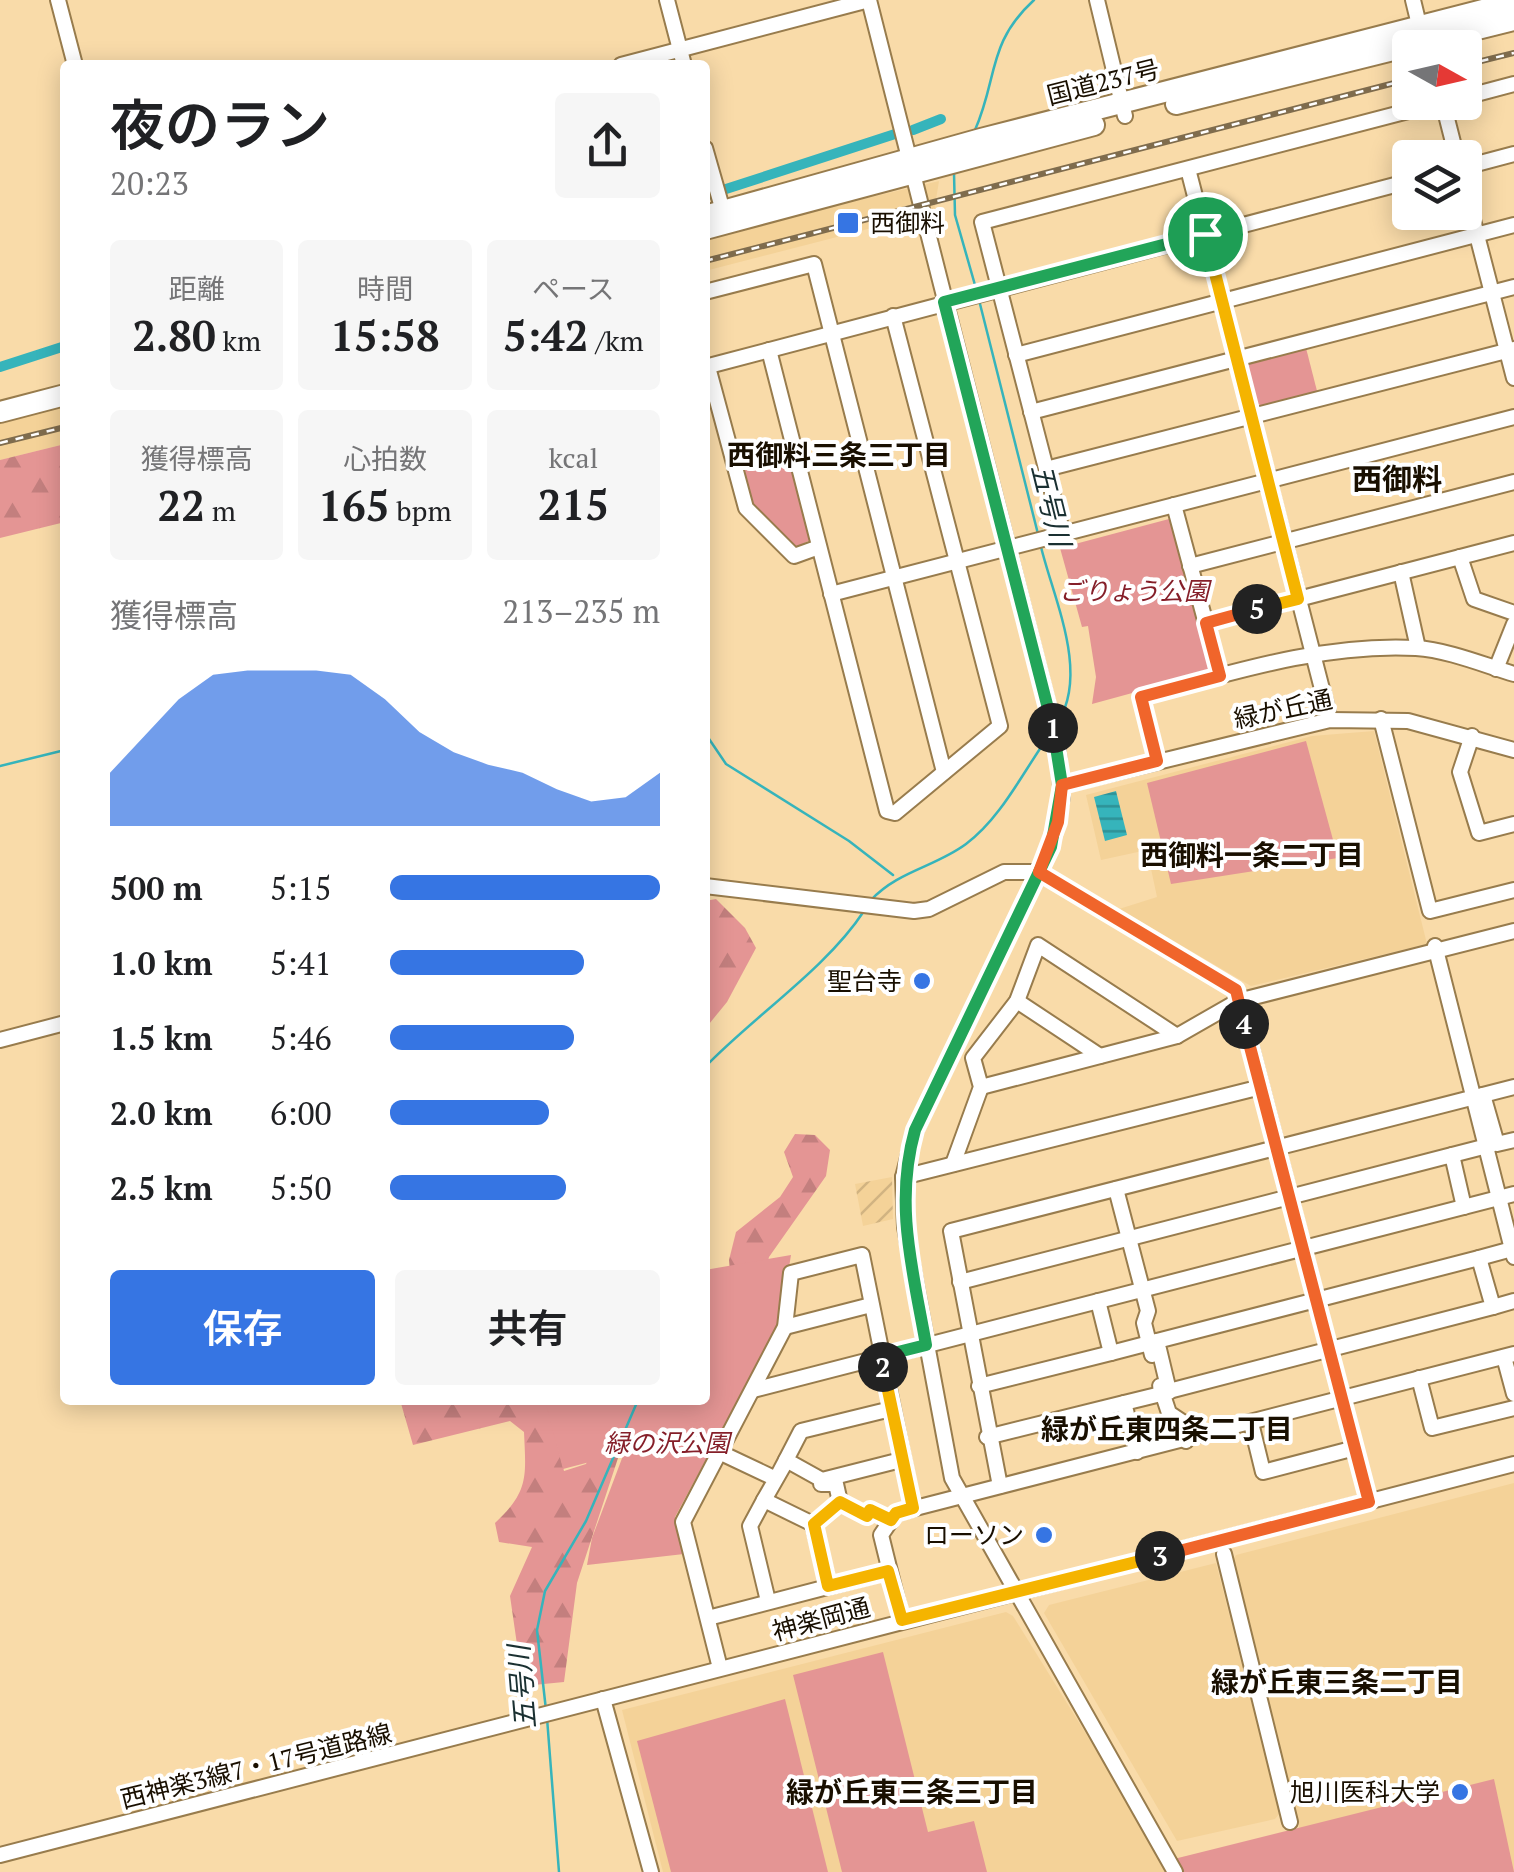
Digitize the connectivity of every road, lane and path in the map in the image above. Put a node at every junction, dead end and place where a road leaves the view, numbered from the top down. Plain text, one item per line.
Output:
1 (58, 0) edge
2 (667, 0) edge
3 (869, 0) edge
4 (1097, 0) edge
5 (1413, 0) edge
6 (1514, 2) edge
7 (1514, 20) edge
8 (1421, 30) edge
9 (1436, 30) edge
10 (1453, 30) edge
11 (1392, 43) edge
12 (680, 49) junction
13 (74, 60) edge
14 (639, 60) edge
15 (683, 60) edge
16 (1514, 84) edge
17 (1482, 92) edge
18 (1124, 110) junction
19 (1392, 116) edge
20 (1514, 154) edge
21 (1482, 162) edge
22 (911, 166) junction
23 (1188, 169) junction
24 (710, 184) edge
25 (1392, 186) edge
26 (715, 220) edge
27 (1514, 225) edge
28 (1476, 230) edge
29 (1205, 234) junction
30 (1477, 235) junction
31 (1514, 287) edge
32 (993, 289) junction
33 (710, 291) edge
34 (1492, 293) junction
35 (944, 302) junction
36 (1222, 302) junction
37 (894, 316) junction
38 (832, 333) junction
39 (769, 350) junction
40 (1510, 350) edge
41 (1016, 356) junction
42 (1236, 358) junction
43 (710, 366) edge
44 (1514, 378) edge
45 (710, 381) edge
46 (60, 396) edge
47 (0, 412) edge
48 (1031, 412) junction
49 (1251, 416) junction
50 (1514, 417) edge
51 (1046, 469) junction
52 (1268, 481) junction
53 (1514, 482) edge
54 (1174, 505) junction
55 (1056, 535) junction
56 (1283, 542) junction
57 (1514, 543) edge
58 (820, 547) junction
59 (1007, 548) junction
60 (1460, 557) junction
61 (957, 561) junction
62 (1190, 566) junction
63 (1402, 572) junction
64 (894, 577) junction
65 (831, 594) junction
66 (1298, 599) junction
67 (1514, 613) edge
68 (1206, 623) junction
69 (1514, 624) edge
70 (1418, 648) junction
71 (1313, 654) junction
72 (1496, 669) junction
73 (1514, 674) edge
74 (1220, 676) junction
75 (1381, 719) junction
76 (1330, 720) junction
77 (1472, 736) junction
78 (1514, 750) edge
79 (1157, 761) junction
80 (944, 772) junction
81 (1062, 785) junction
82 (1514, 824) edge
83 (1039, 872) junction
84 (710, 887) edge
85 (1514, 890) edge
86 (1514, 930) edge
87 (1436, 948) junction
88 (1017, 1001) junction
89 (1238, 1001) junction
90 (60, 1024) edge
91 (1177, 1036) junction
92 (0, 1040) edge
93 (1100, 1056) junction
94 (982, 1087) junction
95 (1261, 1087) junction
96 (1514, 1087) edge
97 (1478, 1096) junction
98 (1514, 1140) edge
99 (1491, 1145) junction
100 (1276, 1148) junction
101 (1452, 1155) junction
102 (953, 1164) junction
103 (903, 1177) junction
104 (1116, 1188) junction
105 (1507, 1196) edge
106 (1290, 1198) junction
107 (1464, 1207) junction
108 (1128, 1239) junction
109 (1302, 1248) junction
110 (1513, 1253) edge
111 (1480, 1258) junction
112 (960, 1282) junction
113 (1142, 1290) junction
114 (1316, 1300) junction
115 (1098, 1301) junction
116 (1514, 1301) edge
117 (872, 1304) junction
118 (1492, 1307) junction
119 (784, 1327) junction
120 (969, 1333) junction
121 (1153, 1342) junction
122 (926, 1345) junction
123 (1329, 1349) junction
124 (1110, 1353) junction
125 (882, 1356) junction
126 (1509, 1356) edge
127 (1420, 1378) junction
128 (979, 1386) junction
129 (753, 1390) junction
130 (1166, 1393) junction
131 (1514, 1394) edge
132 (1342, 1399) junction
133 (1124, 1403) junction
134 (1514, 1408) edge
135 (891, 1409) junction
136 (1250, 1422) junction
137 (987, 1437) junction
138 (1186, 1440) junction
139 (1355, 1448) junction
140 (719, 1452) junction
141 (1136, 1452) junction
142 (900, 1460) junction
143 (1514, 1464) edge
144 (782, 1468) junction
145 (1000, 1486) junction
146 (960, 1496) junction
147 (764, 1500) junction
148 (840, 1502) junction
149 (1369, 1502) junction
150 (913, 1508) junction
151 (891, 1520) junction
152 (814, 1524) junction
153 (1224, 1554) dead end
154 (888, 1571) junction
155 (828, 1586) junction
156 (1015, 1591) junction
157 (768, 1602) junction
158 (708, 1618) junction
159 (902, 1620) junction
160 (720, 1668) junction
161 (603, 1699) junction
162 (1290, 1822) dead end
163 (0, 1855) edge
164 (651, 1872) edge
165 (1174, 1872) edge

1 - 13 street
2 - 12 street
3 - 12 street
3 - 22 street
4 - 18 street
5 - 8 street
6 - 9 highway, 国道237号
7 - 10 highway, 国道237号
11 - 18 highway, 国道237号
12 - 14 street
12 - 15 street
16 - 17 street
18 - 22 highway, 国道237号
19 - 23 street
20 - 21 street
22 - 26 highway, 国道237号
22 - 35 street
23 - 29 street
23 - 32 street
24 - 26 street
25 - 29 street
27 - 30 street
28 - 30 street
29 - 32 street
29 - 36 street
30 - 34 street
30 - 36 street
31 - 34 street
32 - 35 street
32 - 41 street
33 - 38 street
34 - 40 street
34 - 42 street
35 - 37 street
35 - 59 street
36 - 41 street
36 - 42 street
37 - 38 street
37 - 61 street
38 - 39 street
38 - 64 street
39 - 43 street
39 - 58 street
40 - 44 street
40 - 49 street
41 - 48 street
42 - 48 street
42 - 49 street
45 - 58 street
46 - 47 highway
48 - 51 street
49 - 51 street
49 - 52 street
50 - 52 street
51 - 55 street
52 - 54 street
52 - 56 street
53 - 56 street
54 - 55 street
54 - 62 street
55 - 59 street
56 - 62 street
56 - 66 street
57 - 60 street
58 - 65 street
59 - 61 street
59 - 81 street
60 - 63 street
60 - 67 street
61 - 64 street
61 - 80 street
62 - 68 street
63 - 66 street
63 - 70 street
64 - 65 street
64 - 80 street
65 - 80 street
66 - 68 street
66 - 71 street
68 - 74 street
69 - 72 street
70 - 71 street
70 - 72 street
71 - 74 street
71 - 76 street
72 - 73 street
74 - 79 street
75 - 76 street, 緑が丘通
75 - 77 street, 緑が丘通
75 - 85 street
76 - 79 street, 緑が丘通
77 - 78 street, 緑が丘通
77 - 82 street
79 - 81 street, 緑が丘通
81 - 83 street
83 - 84 street
83 - 89 street
83 - 103 street
86 - 87 street
87 - 89 street
87 - 97 street
88 - 91 street
88 - 93 street
88 - 94 street
89 - 91 street
89 - 95 street
90 - 92 street
91 - 93 street
93 - 94 street
94 - 102 street
95 - 100 street
95 - 102 street
96 - 97 street
97 - 99 street
97 - 100 street
98 - 99 street
99 - 101 street
99 - 105 street
100 - 104 street
100 - 106 street
101 - 106 street
101 - 107 street
102 - 103 street
103 - 122 street
104 - 108 street
104 - 112 street
105 - 107 street
105 - 110 street
106 - 108 street
106 - 109 street
107 - 109 street
108 - 112 street
108 - 113 street
109 - 113 street
109 - 114 street
110 - 111 street
111 - 114 street
111 - 118 street
112 - 120 street
113 - 115 street
113 - 121 street
114 - 121 street
114 - 123 street
115 - 120 street
115 - 124 street
116 - 118 street
117 - 119 street
117 - 119 street
117 - 125 street
118 - 123 street
119 - 129 street
120 - 122 street
120 - 128 street
121 - 124 street
121 - 130 street
122 - 125 street
122 - 146 street
123 - 130 street
123 - 132 street
124 - 128 street
125 - 129 street
125 - 135 street
126 - 127 street
126 - 131 street
127 - 132 street
127 - 134 street
128 - 137 street
129 - 140 street
130 - 133 street
130 - 138 street
132 - 136 street
132 - 139 street
133 - 137 street
133 - 141 street
135 - 142 street
135 - 144 street
136 - 138 street
136 - 139 street
137 - 145 street
138 - 141 street
139 - 149 street
140 - 144 street
140 - 158 street
141 - 145 street
142 - 144 street
142 - 150 street
143 - 149 street, 神楽岡通
144 - 147 street
144 - 148 street
145 - 146 street
146 - 150 street
146 - 156 street
147 - 152 street
147 - 157 street
148 - 151 street
148 - 152 street
149 - 156 street, 神楽岡通
150 - 151 street
151 - 154 street
152 - 155 street
153 - 162 street
154 - 155 street
154 - 159 street
155 - 157 street
156 - 159 street, 神楽岡通
156 - 165 street
157 - 158 street
158 - 160 street
159 - 160 street, 神楽岡通
160 - 161 street
161 - 163 street, 西神楽3線7・17号道路線
161 - 164 street

